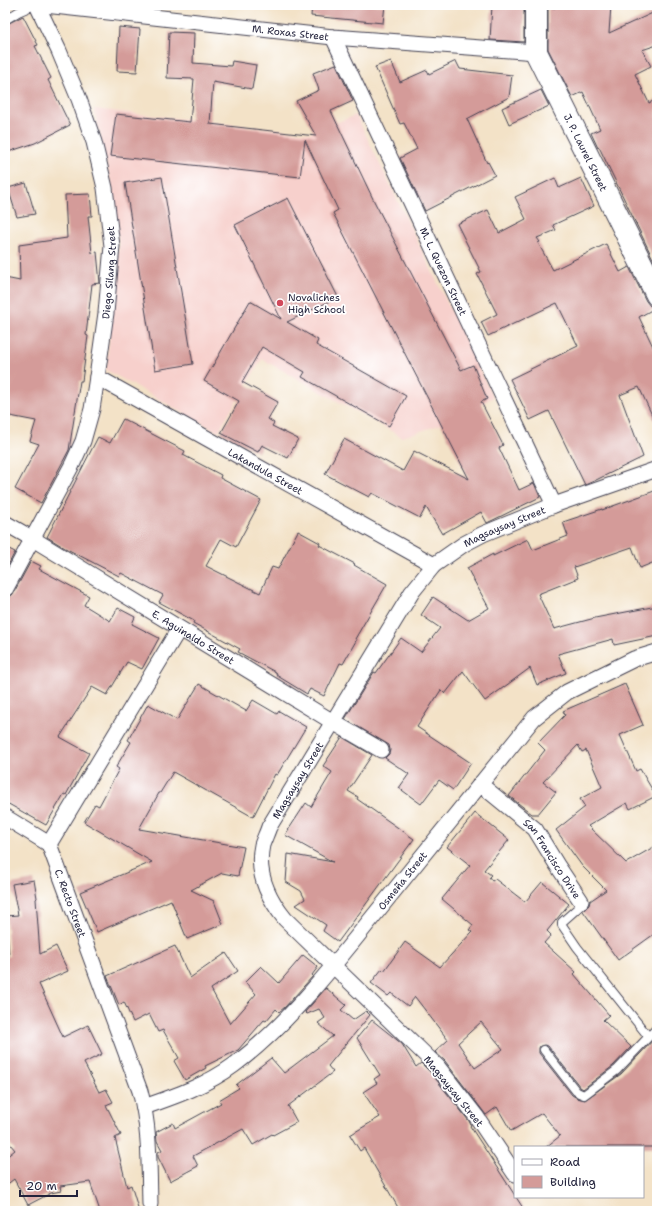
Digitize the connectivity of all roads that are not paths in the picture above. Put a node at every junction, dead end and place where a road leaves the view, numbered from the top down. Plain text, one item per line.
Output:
1 (35, 5) edge
2 (45, 5) edge
3 (536, 5) edge
4 (5, 20) edge
5 (333, 37) junction
6 (536, 52) junction
7 (657, 295) edge
8 (98, 376) junction
9 (657, 469) edge
10 (554, 505) junction
11 (5, 523) edge
12 (33, 539) junction
13 (434, 565) junction
14 (5, 590) edge
15 (179, 628) junction
16 (657, 652) edge
17 (333, 722) junction
18 (381, 750) dead end
19 (480, 784) junction
20 (5, 817) edge
21 (49, 844) junction
22 (581, 901) joint
23 (333, 966) junction
24 (657, 1028) edge
25 (648, 1036) junction
26 (544, 1050) dead end
27 (144, 1107) junction
28 (514, 1173) edge
29 (150, 1204) dead end

1 - 4 lane
1 - 8 street, Diego Silang Street
2 - 5 street, M. Roxas Street
3 - 6 street, J. P. Laurel Street
5 - 6 street, M. Roxas Street
5 - 10 street, M. L. Quezon Street
6 - 7 street, J. P. Laurel Street
8 - 12 street, Diego Silang Street
8 - 13 street, Lakandula Street
9 - 10 street, Magsaysay Street
10 - 13 street, Magsaysay Street
11 - 12 street, E. Aguinaldo Street
12 - 14 street, Diego Silang Street
12 - 15 street, E. Aguinaldo Street
13 - 17 street, Magsaysay Street
15 - 17 street, E. Aguinaldo Street
15 - 21 street
16 - 19 street, Osmeña Street
17 - 18 street, E. Aguinaldo Street
17 - 23 street, Magsaysay Street
19 - 22 street, San Francisco Drive
19 - 23 street, Osmeña Street
20 - 21 street
21 - 27 street, C. Recto Street
22 - 25 lane, San Francisco Drive
23 - 27 street, Osmeña Street
23 - 28 street, Magsaysay Street
24 - 25 lane
25 - 26 lane
27 - 29 street, C. Recto Street

